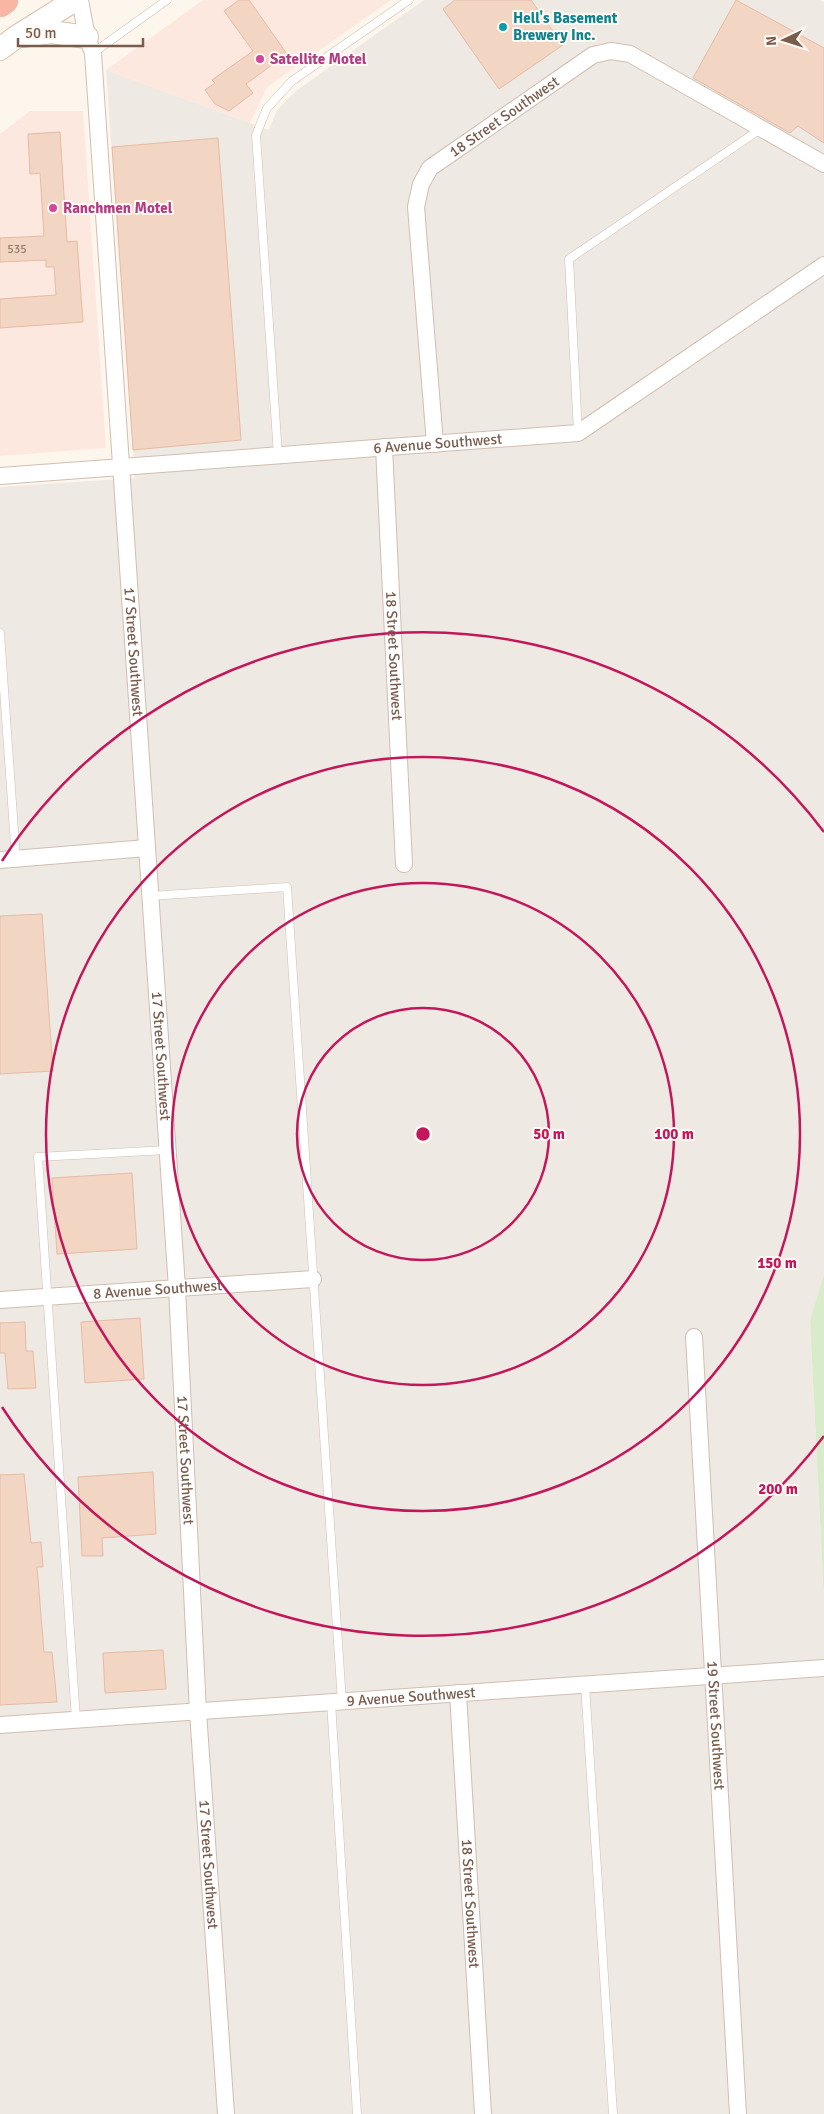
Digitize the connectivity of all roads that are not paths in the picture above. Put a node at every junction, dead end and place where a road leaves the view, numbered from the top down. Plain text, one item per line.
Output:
1 (4, 0) edge
2 (75, 0) edge
3 (80, 0) edge
4 (167, 0) edge
5 (408, 0) edge
6 (0, 3) edge
7 (8, 43) edge
8 (90, 45) junction
9 (762, 128) junction
10 (824, 164) edge
11 (824, 266) edge
12 (578, 433) junction
13 (434, 444) junction
14 (384, 447) junction
15 (278, 455) junction
16 (121, 467) junction
17 (0, 476) edge
18 (0, 633) edge
19 (147, 848) junction
20 (8, 859) edge
21 (404, 864) dead end
22 (150, 896) junction
23 (167, 1150) junction
24 (313, 1279) junction
25 (177, 1288) junction
26 (48, 1297) junction
27 (0, 1300) edge
28 (694, 1337) dead end
29 (824, 1668) edge
30 (712, 1676) junction
31 (585, 1685) junction
32 (458, 1694) junction
33 (336, 1702) junction
34 (198, 1712) junction
35 (76, 1720) junction
36 (0, 1725) edge
37 (226, 2114) edge
38 (356, 2114) edge
39 (483, 2114) edge
40 (613, 2114) edge
41 (738, 2114) edge

1 - 6 highway
2 - 7 street
3 - 8 street, 17 Street Southwest
4 - 8 lane
5 - 15 lane
7 - 8 street
8 - 16 street, 17 Street Southwest
9 - 10 street, 18 Street Southwest
9 - 12 lane
9 - 13 street, 18 Street Southwest
11 - 12 street, 6 Avenue Southwest
12 - 13 street, 6 Avenue Southwest
13 - 14 street, 6 Avenue Southwest
14 - 15 street, 6 Avenue Southwest
14 - 21 street, 18 Street Southwest
15 - 16 street, 6 Avenue Southwest
16 - 17 street, 6 Avenue Southwest
16 - 19 street, 17 Street Southwest
18 - 20 lane
19 - 20 street
19 - 22 street, 17 Street Southwest
22 - 23 street, 17 Street Southwest
22 - 24 lane
23 - 25 street, 17 Street Southwest
23 - 26 lane
24 - 25 street, 8 Avenue Southwest
24 - 33 lane
25 - 26 street, 8 Avenue Southwest
25 - 34 street, 17 Street Southwest
26 - 27 street, 8 Avenue Southwest
26 - 35 lane
28 - 30 street, 19 Street Southwest
29 - 30 street, 9 Avenue Southwest
30 - 31 street, 9 Avenue Southwest
30 - 41 street, 19 Street Southwest
31 - 32 street, 9 Avenue Southwest
31 - 40 lane
32 - 33 street, 9 Avenue Southwest
32 - 39 street, 18 Street Southwest
33 - 34 street, 9 Avenue Southwest
33 - 38 lane
34 - 35 street, 9 Avenue Southwest
34 - 37 street, 17 Street Southwest
35 - 36 street, 9 Avenue Southwest

